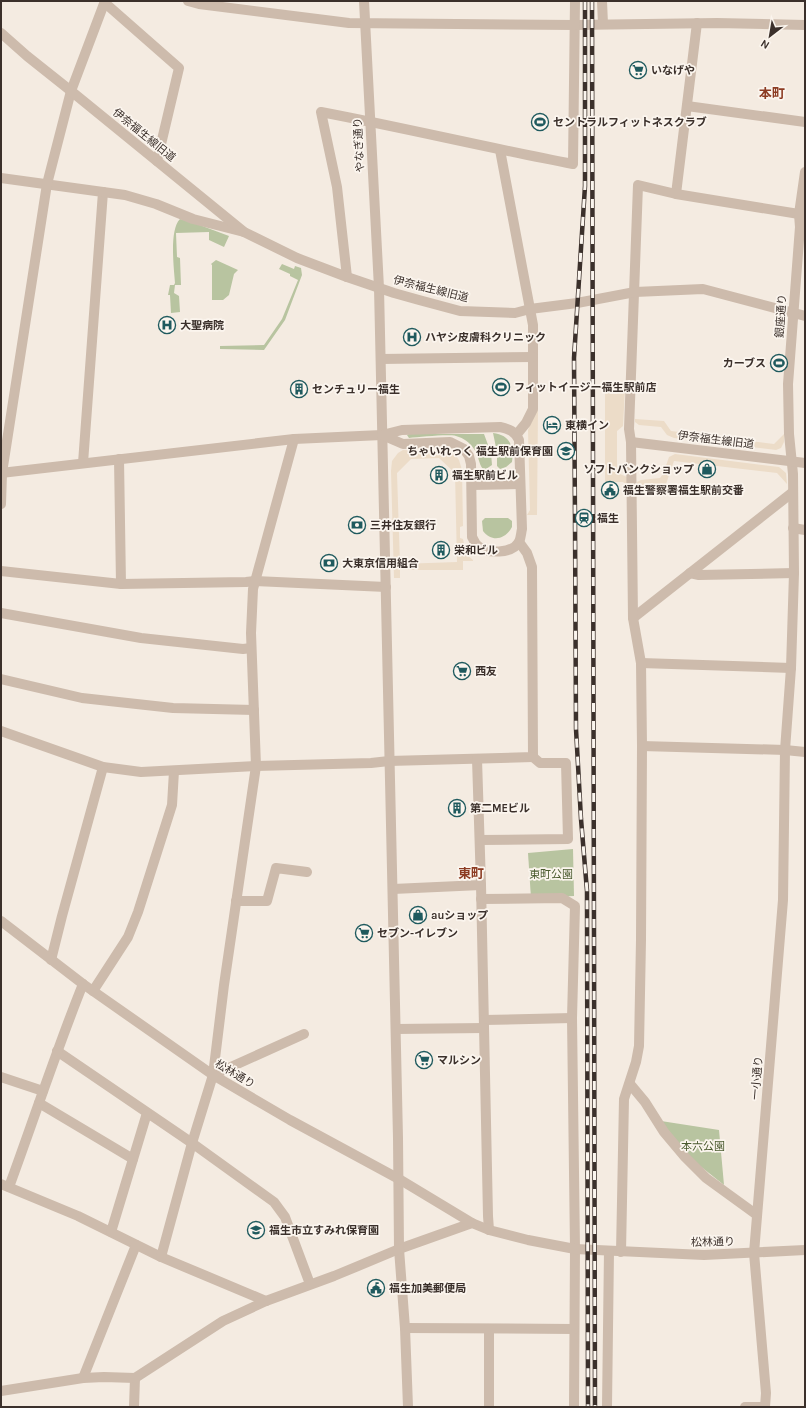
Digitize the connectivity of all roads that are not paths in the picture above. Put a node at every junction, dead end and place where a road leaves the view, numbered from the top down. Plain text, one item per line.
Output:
1 (188, 1) edge
2 (364, 1) edge
3 (575, 1) edge
4 (602, 1) edge
5 (105, 2) edge
6 (697, 23) junction
7 (366, 24) junction
8 (603, 24) junction
9 (576, 25) junction
10 (805, 25) edge
11 (1, 33) edge
12 (71, 91) junction
13 (687, 106) junction
14 (370, 122) junction
15 (805, 122) edge
16 (500, 150) junction
17 (157, 162) junction
18 (805, 172) edge
19 (1, 178) edge
20 (47, 184) junction
21 (103, 192) junction
22 (676, 194) junction
23 (802, 215) edge
24 (244, 232) junction
25 (347, 277) junction
26 (379, 288) junction
27 (635, 292) junction
28 (530, 309) junction
29 (793, 313) junction
30 (805, 316) edge
31 (533, 357) junction
32 (381, 359) junction
33 (517, 434) junction
34 (382, 435) junction
35 (294, 439) junction
36 (631, 442) junction
37 (119, 459) junction
38 (791, 461) junction
39 (83, 463) junction
40 (805, 463) edge
41 (2, 473) edge
42 (520, 484) junction
43 (472, 485) junction
44 (793, 492) junction
45 (1, 504) edge
46 (793, 528) junction
47 (805, 530) edge
48 (519, 542) junction
49 (1, 571) edge
50 (690, 573) junction
51 (794, 573) junction
52 (255, 581) junction
53 (121, 584) junction
54 (386, 587) junction
55 (1, 613) edge
56 (633, 618) junction
57 (251, 648) junction
58 (641, 663) junction
59 (791, 668) junction
60 (1, 679) edge
61 (254, 710) junction
62 (1, 731) edge
63 (642, 746) junction
64 (785, 750) junction
65 (805, 752) edge
66 (533, 757) junction
67 (477, 759) junction
68 (389, 761) junction
69 (256, 766) junction
70 (103, 767) junction
71 (174, 771) junction
72 (480, 840) junction
73 (307, 872) dead end
74 (481, 886) junction
75 (393, 889) junction
76 (481, 899) junction
77 (236, 901) junction
78 (1, 920) edge
79 (51, 960) junction
80 (83, 984) junction
81 (93, 991) junction
82 (572, 1018) junction
83 (484, 1024) junction
84 (396, 1029) junction
85 (304, 1034) dead end
86 (57, 1051) junction
87 (213, 1075) junction
88 (1, 1077) edge
89 (630, 1084) junction
90 (44, 1091) junction
91 (39, 1104) junction
92 (147, 1112) junction
93 (192, 1143) junction
94 (133, 1159) junction
95 (399, 1179) junction
96 (5, 1185) edge
97 (757, 1215) junction
98 (472, 1223) junction
99 (489, 1230) junction
100 (112, 1232) junction
101 (136, 1245) junction
102 (400, 1249) junction
103 (575, 1249) junction
104 (805, 1250) edge
105 (609, 1252) junction
106 (621, 1252) junction
107 (754, 1253) junction
108 (161, 1257) junction
109 (310, 1284) junction
110 (266, 1300) junction
111 (405, 1328) junction
112 (489, 1329) junction
113 (574, 1329) junction
114 (83, 1378) junction
115 (135, 1378) junction
116 (1, 1391) edge
117 (134, 1407) edge
118 (408, 1407) edge
119 (489, 1407) edge
120 (574, 1407) edge
121 (607, 1407) edge
122 (745, 1407) edge
123 (765, 1407) edge

1 - 7 street
2 - 7 street, やなぎ通り
3 - 9 street
4 - 8 street
5 - 12 street
5 - 17 street
6 - 8 street
6 - 10 street
6 - 13 street
7 - 9 street
7 - 14 street, やなぎ通り
8 - 9 street
9 - 16 street
11 - 12 street, 伊奈福生線旧道
12 - 17 street, 伊奈福生線旧道
12 - 20 street
13 - 15 street
13 - 22 street
14 - 16 street
14 - 25 street
14 - 26 street, やなぎ通り
16 - 28 street
17 - 24 street, 伊奈福生線旧道
18 - 23 street, 銀座通り
19 - 20 street
20 - 21 street
20 - 41 street
21 - 24 street
21 - 39 street
22 - 23 street
22 - 27 street
23 - 29 street, 銀座通り
24 - 25 street, 伊奈福生線旧道
25 - 26 street, 伊奈福生線旧道
26 - 28 street, 伊奈福生線旧道
26 - 32 street, やなぎ通り
27 - 28 street, 伊奈福生線旧道
27 - 29 street, 伊奈福生線旧道
27 - 36 street
28 - 31 street
29 - 30 street, 伊奈福生線旧道
29 - 38 street, 銀座通り
31 - 32 street
31 - 33 street
32 - 34 street, やなぎ通り
33 - 34 street
33 - 42 street
34 - 35 street
34 - 43 street
34 - 54 street, やなぎ通り
35 - 37 street
35 - 52 street
36 - 38 street, 伊奈福生線旧道
36 - 56 street
37 - 39 street
37 - 53 street
38 - 40 street, 伊奈福生線旧道
38 - 44 street, 銀座通り
39 - 41 street
41 - 45 street
42 - 43 street
42 - 48 street
43 - 48 street
44 - 46 street, 銀座通り
44 - 50 street
46 - 47 street
46 - 51 street, 銀座通り
48 - 66 street
49 - 53 street
50 - 51 street
50 - 56 street
51 - 59 street, 一小通り
52 - 53 street
52 - 54 street
52 - 57 street
54 - 68 street, やなぎ通り
55 - 57 street
56 - 58 street
57 - 61 street
58 - 59 street
58 - 63 street
59 - 64 street, 一小通り
60 - 61 street
61 - 69 street
62 - 70 street
63 - 64 street
63 - 89 street
64 - 65 street
64 - 97 street, 一小通り
66 - 67 street
66 - 72 street
67 - 68 street
67 - 72 street
68 - 69 street
68 - 75 street, やなぎ通り
69 - 71 street
69 - 77 street
70 - 71 street
70 - 79 street
71 - 81 street
72 - 74 street
73 - 77 street
74 - 75 street
74 - 76 street
75 - 84 street, やなぎ通り
76 - 82 street
76 - 83 street
77 - 87 street
78 - 79 street, 松林通り
79 - 80 street, 松林通り
80 - 81 street, 松林通り
80 - 86 street
81 - 87 street, 松林通り
82 - 83 street
82 - 103 street
83 - 84 street
83 - 99 street
84 - 95 street, やなぎ通り
85 - 87 street
86 - 90 street
86 - 92 street
87 - 93 street
87 - 95 street, 松林通り
88 - 90 street
89 - 97 street
89 - 106 street
90 - 91 street
91 - 94 street
91 - 96 street
92 - 93 street
92 - 94 street
93 - 108 street
93 - 109 street
94 - 100 street
95 - 98 street, 松林通り
95 - 102 street, やなぎ通り
96 - 100 street
97 - 107 street, 一小通り
98 - 99 street, 松林通り
98 - 102 street
99 - 103 street, 松林通り
100 - 101 street
101 - 108 street
101 - 114 street
102 - 109 street
102 - 111 street, やなぎ通り
103 - 105 street, 松林通り
103 - 113 street
104 - 107 street, 松林通り
105 - 106 street, 松林通り
105 - 121 street
106 - 107 street, 松林通り
107 - 123 street, 一小通り
108 - 110 street
109 - 110 street
110 - 115 street
111 - 112 street
111 - 118 street, やなぎ通り
112 - 113 street
112 - 119 street
113 - 120 street
114 - 115 street
114 - 116 street
115 - 117 street
122 - 123 street

